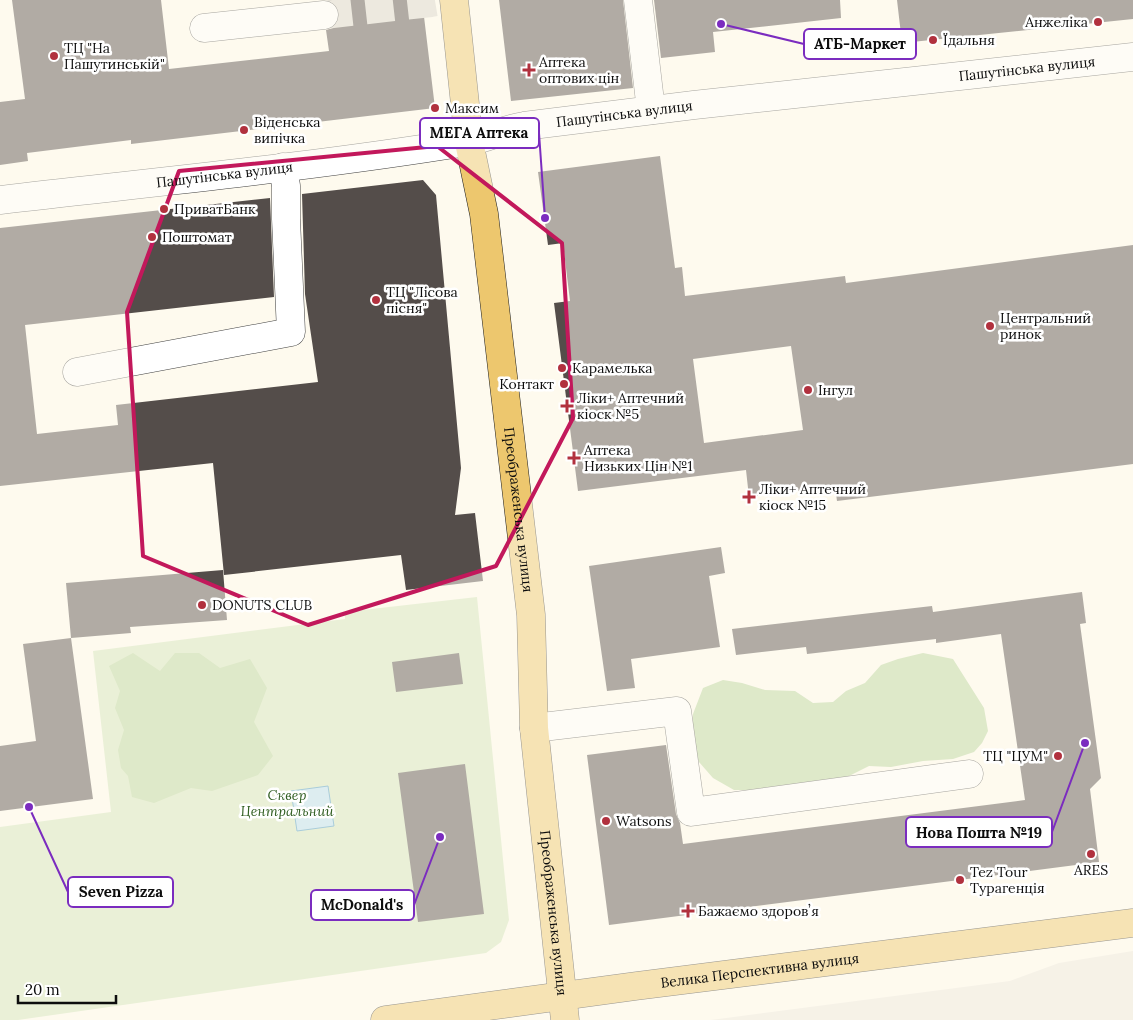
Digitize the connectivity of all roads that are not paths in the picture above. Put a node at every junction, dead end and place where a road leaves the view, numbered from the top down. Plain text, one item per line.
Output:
1 (454, 0) edge
2 (638, 0) edge
3 (324, 15) tunnel mouth
4 (204, 28) dead end
5 (1133, 57) edge
6 (651, 110) junction
7 (469, 142) junction
8 (283, 167) junction
9 (0, 200) edge
10 (77, 372) dead end
11 (534, 728) junction
12 (969, 774) dead end
13 (1133, 923) edge
14 (565, 1008) edge
15 (384, 1020) edge

1 - 7 main road, Преображенська вулиця
2 - 6 street
3 - 4 street
5 - 6 street, Пашутінська вулиця
6 - 7 street, Пашутінська вулиця
7 - 8 street, Пашутінська вулиця
7 - 11 main road, Преображенська вулиця
8 - 9 street, Пашутінська вулиця
8 - 10 street
11 - 12 street
11 - 14 main road, Преображенська вулиця
13 - 14 main road, Велика Перспективна вулиця
14 - 15 main road, Велика Перспективна вулиця

